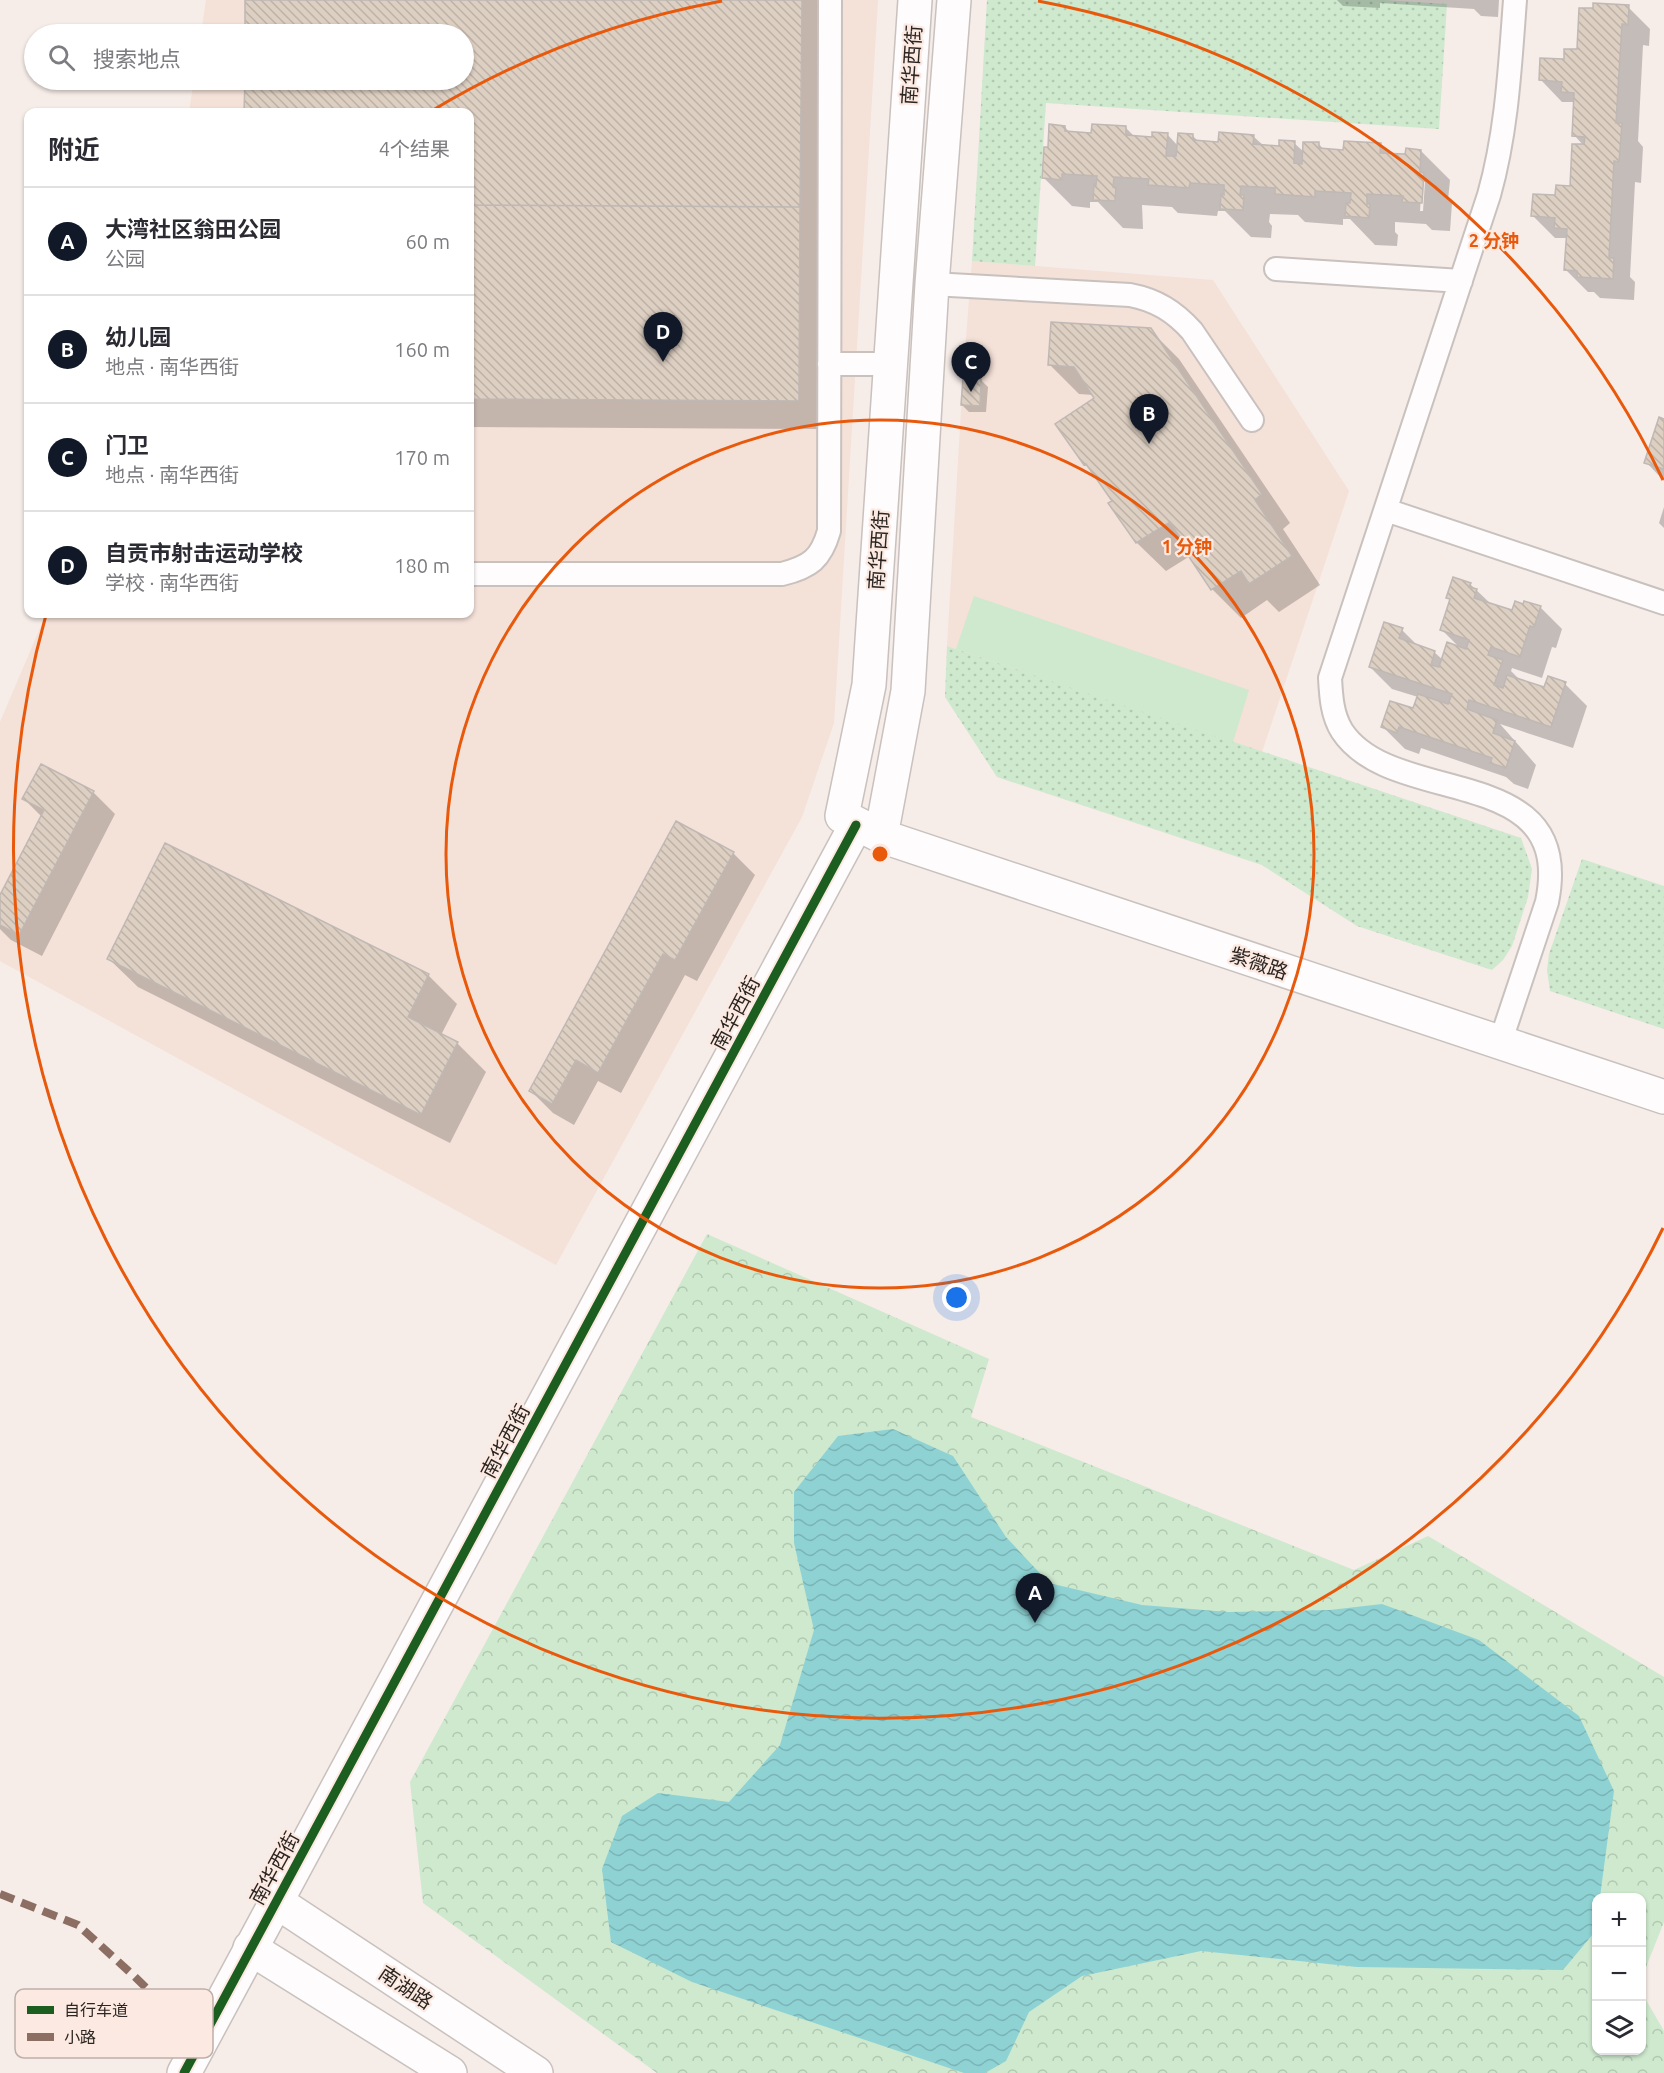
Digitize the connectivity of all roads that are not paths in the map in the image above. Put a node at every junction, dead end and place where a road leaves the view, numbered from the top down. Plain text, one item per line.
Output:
1 (830, 0) edge
2 (915, 0) edge
3 (954, 0) edge
4 (1515, 0) edge
5 (1276, 269) dead end
6 (1461, 281) junction
7 (932, 284) junction
8 (829, 364) junction
9 (891, 364) junction
10 (1252, 420) dead end
11 (1386, 510) junction
12 (474, 574) edge
13 (1664, 603) edge
14 (868, 830) junction
15 (1500, 1043) junction
16 (1664, 1097) edge
17 (277, 1902) junction
18 (250, 1948) junction
19 (213, 2018) edge
20 (192, 2058) edge
21 (184, 2073) edge
22 (450, 2073) edge
23 (536, 2073) edge

1 - 8 lane
2 - 9 main road, 南华西街
3 - 7 main road, 南华西街
4 - 6 lane
5 - 6 lane
6 - 11 lane
7 - 10 lane
7 - 14 main road, 南华西街
8 - 9 lane
8 - 12 lane
9 - 14 main road, 南华西街
11 - 13 lane
11 - 15 lane
14 - 15 main road, 紫薇路
14 - 17 main road, 南华西街
15 - 16 main road, 紫薇路
17 - 18 main road, 南华西街
17 - 23 main road, 南湖路
18 - 19 main road, 南华西街
18 - 22 main road
20 - 21 main road, 南华西街

